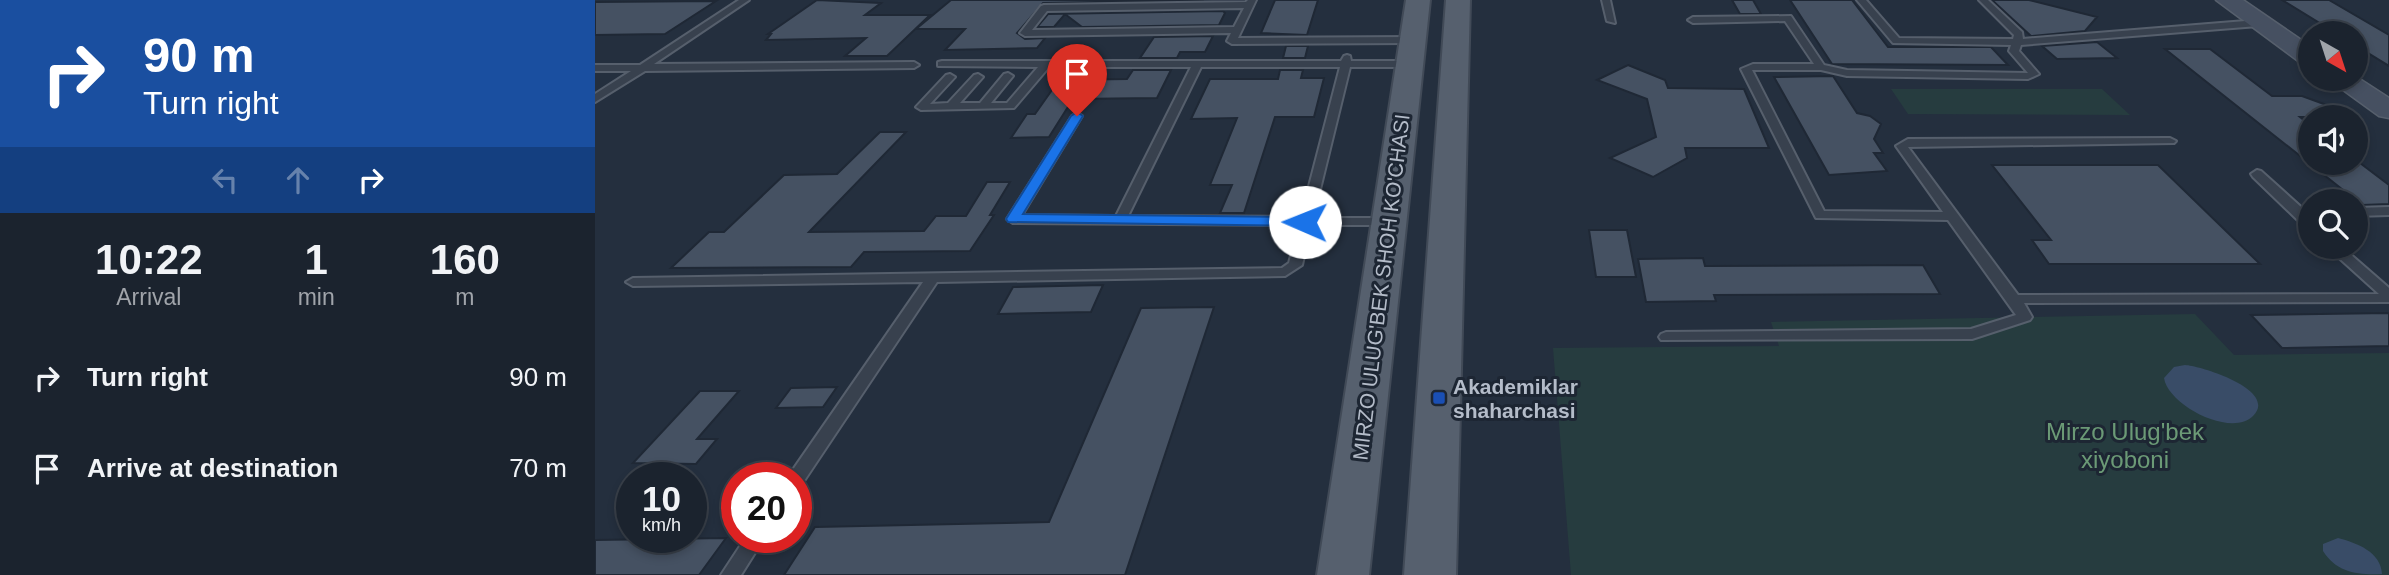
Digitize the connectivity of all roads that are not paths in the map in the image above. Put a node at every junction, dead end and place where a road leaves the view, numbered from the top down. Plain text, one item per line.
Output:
1 (745, 0) edge
2 (1418, 0) edge
3 (1458, 0) edge
4 (1606, 0) edge
5 (1861, 0) edge
6 (1983, 0) edge
7 (2228, 0) edge
8 (2250, 0) edge
9 (1251, 3) edge
10 (1047, 4) edge
11 (1693, 20) dead end
12 (1612, 21) dead end
13 (2258, 23) junction
14 (1238, 30) junction
15 (2298, 34) edge
16 (2017, 42) junction
17 (2298, 50) edge
18 (1412, 52) junction
19 (1347, 58) dead end
20 (942, 64) dead end
21 (914, 65) dead end
22 (1045, 65) junction
23 (1197, 65) junction
24 (647, 67) junction
25 (1821, 67) junction
26 (595, 68) edge
27 (1008, 76) dead end
28 (950, 77) dead end
29 (978, 77) dead end
30 (2368, 79) edge
31 (2360, 91) edge
32 (2389, 92) edge
33 (595, 99) edge
34 (951, 107) junction
35 (982, 107) junction
36 (2389, 110) edge
37 (1077, 116) dead end
38 (2170, 141) dead end
39 (2257, 174) dead end
40 (2298, 207) edge
41 (2389, 211) edge
42 (2368, 212) edge
43 (1952, 216) junction
44 (1120, 220) junction
45 (1305, 222) junction
46 (1389, 222) junction
47 (2347, 259) edge
48 (933, 277) junction
49 (633, 282) dead end
50 (2389, 296) edge
51 (2014, 299) junction
52 (1666, 337) dead end
53 (808, 462) edge
54 (745, 553) edge
55 (1340, 567) edge
56 (731, 575) edge
57 (1430, 575) edge

1 - 24 lane
2 - 18 main road, MIRZO ULUG'BEK SHOH KO'CHASI
3 - 57 main road
4 - 12 lane
5 - 16 lane
6 - 16 lane
7 - 13 main road
8 - 15 main road
9 - 10 lane
9 - 14 lane
10 - 14 lane
11 - 25 lane
13 - 16 lane
13 - 17 main road
14 - 18 lane
16 - 25 lane
18 - 23 lane
18 - 46 main road, MIRZO ULUG'BEK SHOH KO'CHASI
19 - 45 lane
20 - 22 lane
21 - 24 lane
22 - 23 lane
22 - 35 lane
23 - 44 lane
24 - 26 lane
24 - 33 lane
25 - 43 lane
27 - 35 lane
28 - 34 lane
29 - 34 lane
30 - 32 main road
31 - 36 main road
34 - 35 lane
37 - 44 lane
38 - 43 lane
39 - 40 lane
41 - 42 lane
43 - 51 lane
44 - 45 lane
45 - 46 lane
45 - 48 lane
46 - 55 main road, MIRZO ULUG'BEK SHOH KO'CHASI
47 - 50 lane
48 - 49 lane
48 - 53 lane
50 - 51 lane
51 - 52 lane
54 - 56 lane

